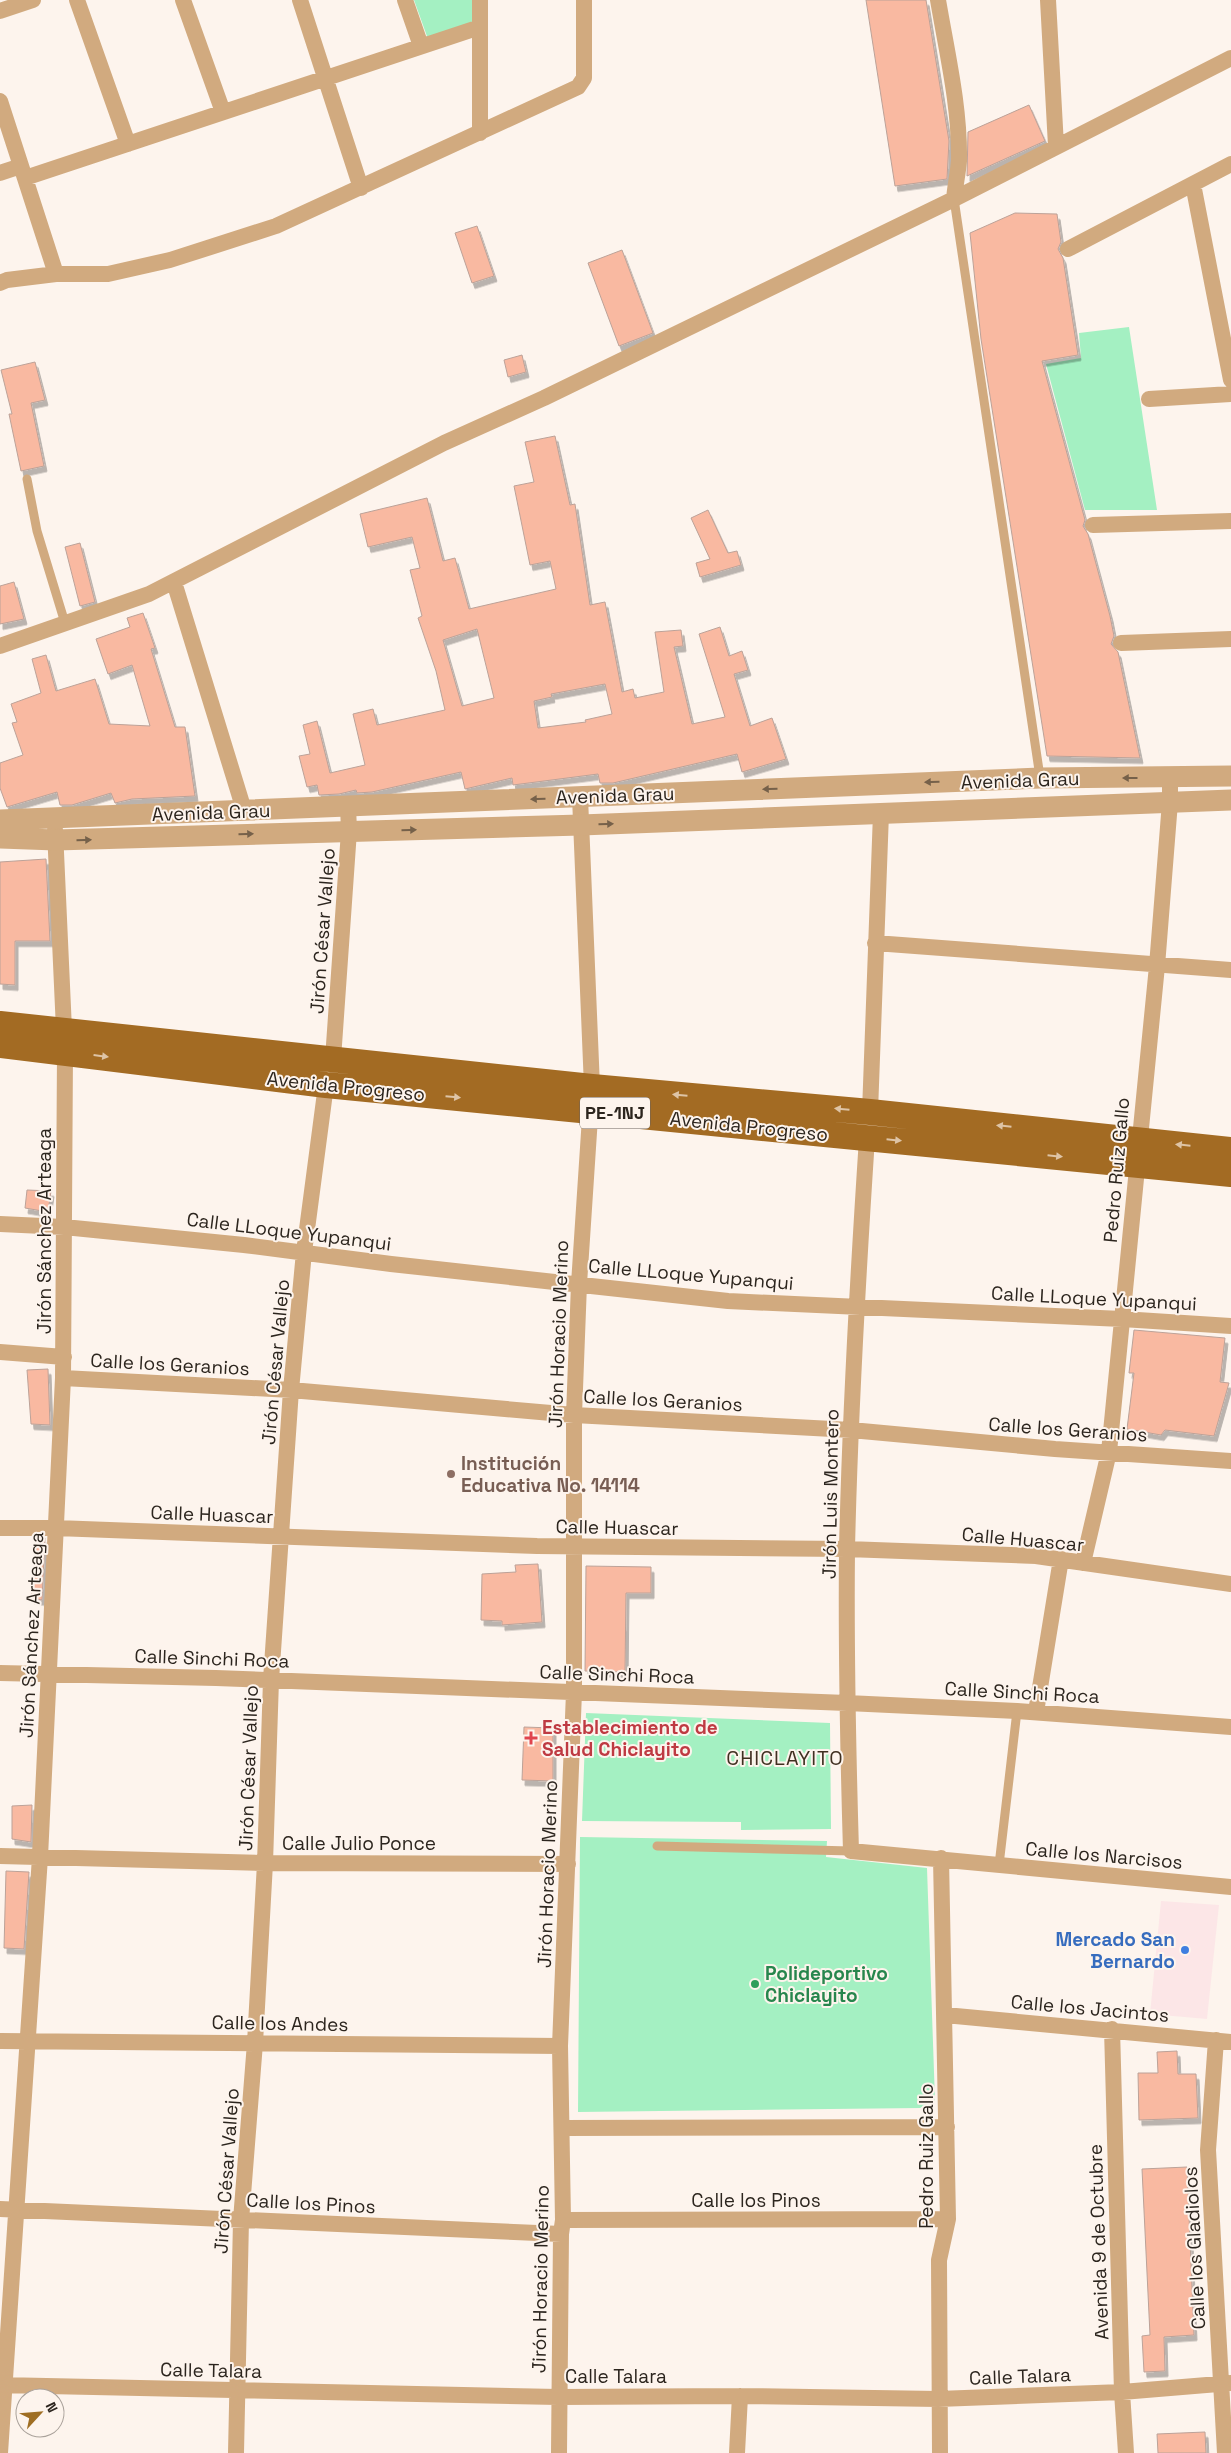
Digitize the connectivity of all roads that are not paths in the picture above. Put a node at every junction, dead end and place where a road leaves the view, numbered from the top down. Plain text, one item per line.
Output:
1 (33, 0) edge
2 (77, 0) edge
3 (183, 0) edge
4 (300, 0) edge
5 (406, 0) edge
6 (480, 0) edge
7 (584, 0) edge
8 (938, 0) edge
9 (1048, 0) edge
10 (0, 11) edge
11 (480, 26) junction
12 (420, 46) junction
13 (1231, 58) edge
14 (325, 78) junction
15 (0, 102) edge
16 (223, 112) junction
17 (480, 133) junction
18 (128, 144) junction
19 (1056, 146) junction
20 (1231, 164) edge
21 (23, 172) junction
22 (0, 173) edge
23 (1193, 184) junction
24 (361, 188) junction
25 (954, 199) junction
26 (1068, 249) dead end
27 (56, 274) junction
28 (0, 283) edge
29 (1231, 380) edge
30 (1231, 394) edge
31 (1149, 398) dead end
32 (27, 479) dead end
33 (1231, 521) edge
34 (1093, 525) dead end
35 (174, 582) junction
36 (66, 623) junction
37 (1231, 639) edge
38 (1121, 643) dead end
39 (0, 646) edge
40 (1231, 776) edge
41 (1040, 778) junction
42 (1170, 778) junction
43 (580, 797) junction
44 (1231, 800) edge
45 (1170, 802) junction
46 (348, 806) junction
47 (244, 810) junction
48 (881, 813) junction
49 (54, 818) junction
50 (0, 820) edge
51 (581, 825) junction
52 (350, 831) junction
53 (0, 838) edge
54 (56, 840) junction
55 (875, 943) junction
56 (1157, 966) junction
57 (1231, 970) edge
58 (0, 1024) edge
59 (65, 1042) junction
60 (0, 1045) edge
61 (332, 1059) junction
62 (326, 1085) junction
63 (590, 1098) junction
64 (870, 1112) junction
65 (867, 1138) junction
66 (1231, 1150) edge
67 (1137, 1152) junction
68 (1231, 1174) edge
69 (0, 1224) edge
70 (64, 1227) junction
71 (304, 1252) junction
72 (579, 1284) junction
73 (856, 1306) junction
74 (1122, 1319) junction
75 (1231, 1326) edge
76 (0, 1352) edge
77 (64, 1357) junction
78 (63, 1378) junction
79 (291, 1390) junction
80 (574, 1416) junction
81 (851, 1430) junction
82 (1108, 1452) junction
83 (1231, 1461) edge
84 (0, 1528) edge
85 (56, 1528) junction
86 (281, 1537) junction
87 (574, 1547) junction
88 (847, 1549) junction
89 (1061, 1559) junction
90 (1083, 1563) junction
91 (1231, 1584) edge
92 (0, 1673) edge
93 (49, 1673) junction
94 (271, 1680) junction
95 (574, 1692) junction
96 (846, 1703) junction
97 (1017, 1711) junction
98 (1036, 1712) junction
99 (1231, 1727) edge
100 (657, 1846) dead end
101 (851, 1851) junction
102 (0, 1856) edge
103 (40, 1857) junction
104 (941, 1858) junction
105 (265, 1863) junction
106 (568, 1864) junction
107 (999, 1865) junction
108 (1231, 1887) edge
109 (945, 2015) junction
110 (1112, 2029) junction
111 (0, 2041) edge
112 (28, 2041) junction
113 (1224, 2041) edge
114 (255, 2043) junction
115 (560, 2046) junction
116 (947, 2127) junction
117 (562, 2128) junction
118 (0, 2209) edge
119 (17, 2210) junction
120 (948, 2219) junction
121 (241, 2220) junction
122 (562, 2227) junction
123 (1226, 2383) edge
124 (2, 2385) edge
125 (238, 2391) junction
126 (1122, 2392) junction
127 (740, 2396) junction
128 (558, 2397) junction
129 (938, 2399) junction
130 (0, 2453) edge
131 (236, 2453) edge
132 (559, 2453) edge
133 (737, 2453) edge
134 (940, 2453) edge
135 (1126, 2453) edge
136 (1225, 2453) edge

1 - 10 street
2 - 18 street
3 - 16 street
4 - 14 street
5 - 12 street
6 - 11 street
7 - 17 street
8 - 25 street
9 - 19 street
11 - 12 street
11 - 17 street
12 - 14 street
13 - 19 street
14 - 16 street
14 - 24 street
15 - 21 street
16 - 18 street
17 - 24 street
18 - 21 street
19 - 25 street
20 - 23 street
21 - 22 street
21 - 27 street
23 - 26 street
23 - 29 street
24 - 27 street
25 - 35 street
25 - 41 lane
27 - 28 street
30 - 31 street
32 - 36 lane
33 - 34 street
35 - 36 street
35 - 47 street
36 - 39 street
37 - 38 street
40 - 42 street, Avenida Grau
42 -> 41 street, Avenida Grau
41 -> 43 street, Avenida Grau
42 - 45 street, Pedro Ruiz Gallo
43 -> 46 street, Avenida Grau
43 - 51 street, Jirón Horacio Merino
44 - 45 street, Avenida Grau
45 - 48 street, Avenida Grau
45 - 56 street, Pedro Ruiz Gallo
46 - 47 street, Avenida Grau
46 - 52 street, Jirón César Vallejo
47 - 49 street, Avenida Grau
51 -> 48 street, Avenida Grau
48 - 55 street
49 - 50 street, Avenida Grau
49 - 54 street, Jirón Sánchez Arteaga
52 -> 51 street, Avenida Grau
51 - 63 street, Jirón Horacio Merino
54 -> 52 street, Avenida Grau
52 - 61 street, Jirón César Vallejo
53 - 54 street, Avenida Grau
54 - 59 street, Jirón Sánchez Arteaga
55 - 56 street
55 - 64 street
56 - 57 street
56 - 67 street, Pedro Ruiz Gallo
58 - 59 main road, Avenida Progreso / PE-1NJ
59 - 60 main road, Avenida Progreso / PE-1NJ
59 - 61 main road, Avenida Progreso / PE-1NJ
59 -> 62 main road, Avenida Progreso / PE-1NJ
59 - 70 street, Jirón Sánchez Arteaga
61 - 63 main road, Avenida Progreso / PE-1NJ
62 -> 63 main road, Avenida Progreso / PE-1NJ
62 - 71 street, Jirón César Vallejo
64 -> 63 main road, Avenida Progreso / PE-1NJ
63 - 65 main road, Avenida Progreso / PE-1NJ
63 - 72 street, Jirón Horacio Merino
67 -> 64 main road, Avenida Progreso / PE-1NJ
65 -> 67 main road, Avenida Progreso / PE-1NJ
65 - 73 street, Jirón Luis Montero
66 -> 67 main road, Avenida Progreso / PE-1NJ
67 - 68 main road, Avenida Progreso / PE-1NJ
67 - 74 street, Pedro Ruiz Gallo
69 - 70 street, Calle LLoque Yupanqui
70 - 71 street, Calle LLoque Yupanqui
70 - 77 street, Jirón Sánchez Arteaga
71 - 72 street, Calle LLoque Yupanqui
71 - 79 street, Jirón César Vallejo
72 - 73 street, Calle LLoque Yupanqui
72 - 80 street, Jirón Horacio Merino
73 - 74 street, Calle LLoque Yupanqui
73 - 81 street, Jirón Luis Montero
74 - 75 street, Calle LLoque Yupanqui
74 - 82 street, Pedro Ruiz Gallo
76 - 77 street
77 - 78 street, Jirón Sánchez Arteaga
78 - 79 street, Calle los Geranios
78 - 85 street, Jirón Sánchez Arteaga
79 - 80 street, Calle los Geranios
79 - 86 street, Jirón César Vallejo
80 - 81 street, Calle los Geranios
80 - 87 street, Jirón Horacio Merino
81 - 82 street, Calle los Geranios
81 - 88 street, Jirón Luis Montero
82 - 83 street, Calle los Geranios
82 - 90 street, Pedro Ruiz Gallo
84 - 85 street, Calle Huascar
85 - 86 street, Calle Huascar
85 - 93 street, Jirón Sánchez Arteaga
86 - 87 street, Calle Huascar
86 - 94 street, Jirón César Vallejo
87 - 88 street, Calle Huascar
87 - 95 street, Jirón Horacio Merino
88 - 89 street, Calle Huascar
88 - 96 street, Jirón Luis Montero
89 - 90 street, Calle Huascar
89 - 98 street
90 - 91 street, Calle Huascar
92 - 93 street, Calle Sinchi Roca
93 - 94 street, Calle Sinchi Roca
93 - 103 street, Jirón Sánchez Arteaga
94 - 95 street, Calle Sinchi Roca
94 - 105 street, Jirón César Vallejo
95 - 96 street, Calle Sinchi Roca
95 - 106 street, Jirón Horacio Merino
96 - 97 street, Calle Sinchi Roca
96 - 101 street, Jirón Luis Montero
97 - 98 street, Calle Sinchi Roca
97 - 107 lane
98 - 99 street, Calle Sinchi Roca
100 - 101 lane
101 - 104 street
102 - 103 street, Calle Julio Ponce
103 - 105 street, Calle Julio Ponce
103 - 112 street, Jirón Sánchez Arteaga
104 - 107 street, Calle los Narcisos
104 - 109 street, Pedro Ruiz Gallo
105 - 106 street, Calle Julio Ponce
105 - 114 street, Jirón César Vallejo
106 - 115 street, Jirón Horacio Merino
107 - 108 street, Calle los Narcisos
109 - 110 street, Calle los Jacintos
109 - 116 street, Pedro Ruiz Gallo
110 - 113 street, Calle los Jacintos
110 - 126 street, Avenida 9 de Octubre
111 - 112 street, Calle los Andes
112 - 114 street, Calle los Andes
112 - 119 street, Jirón Sánchez Arteaga
113 - 123 street, Calle los Gladiolos
114 - 115 street, Calle los Andes
114 - 121 street, Jirón César Vallejo
115 - 117 street, Jirón Horacio Merino
116 - 117 street
116 - 120 street, Pedro Ruiz Gallo
117 - 122 street, Jirón Horacio Merino
118 - 119 street, Calle los Pinos
119 - 121 street, Calle los Pinos
119 - 124 street, Jirón Sánchez Arteaga
120 - 122 street, Calle los Pinos
120 - 129 street, Pedro Ruiz Gallo
121 - 122 street, Calle los Pinos
121 - 125 street, Jirón César Vallejo
122 - 128 street, Jirón Horacio Merino
123 - 126 street, Calle Talara
123 - 136 street, Calle los Gladiolos
124 - 125 street, Calle Talara
124 - 130 street, Jirón Sánchez Arteaga
125 - 128 street, Calle Talara
125 - 131 street, Jirón César Vallejo
126 - 129 street, Calle Talara
126 - 135 street, Avenida 9 de Octubre
127 - 128 street, Calle Talara
127 - 129 street, Calle Talara
127 - 133 street
128 - 132 street, Jirón Horacio Merino
129 - 134 street, Pedro Ruiz Gallo

